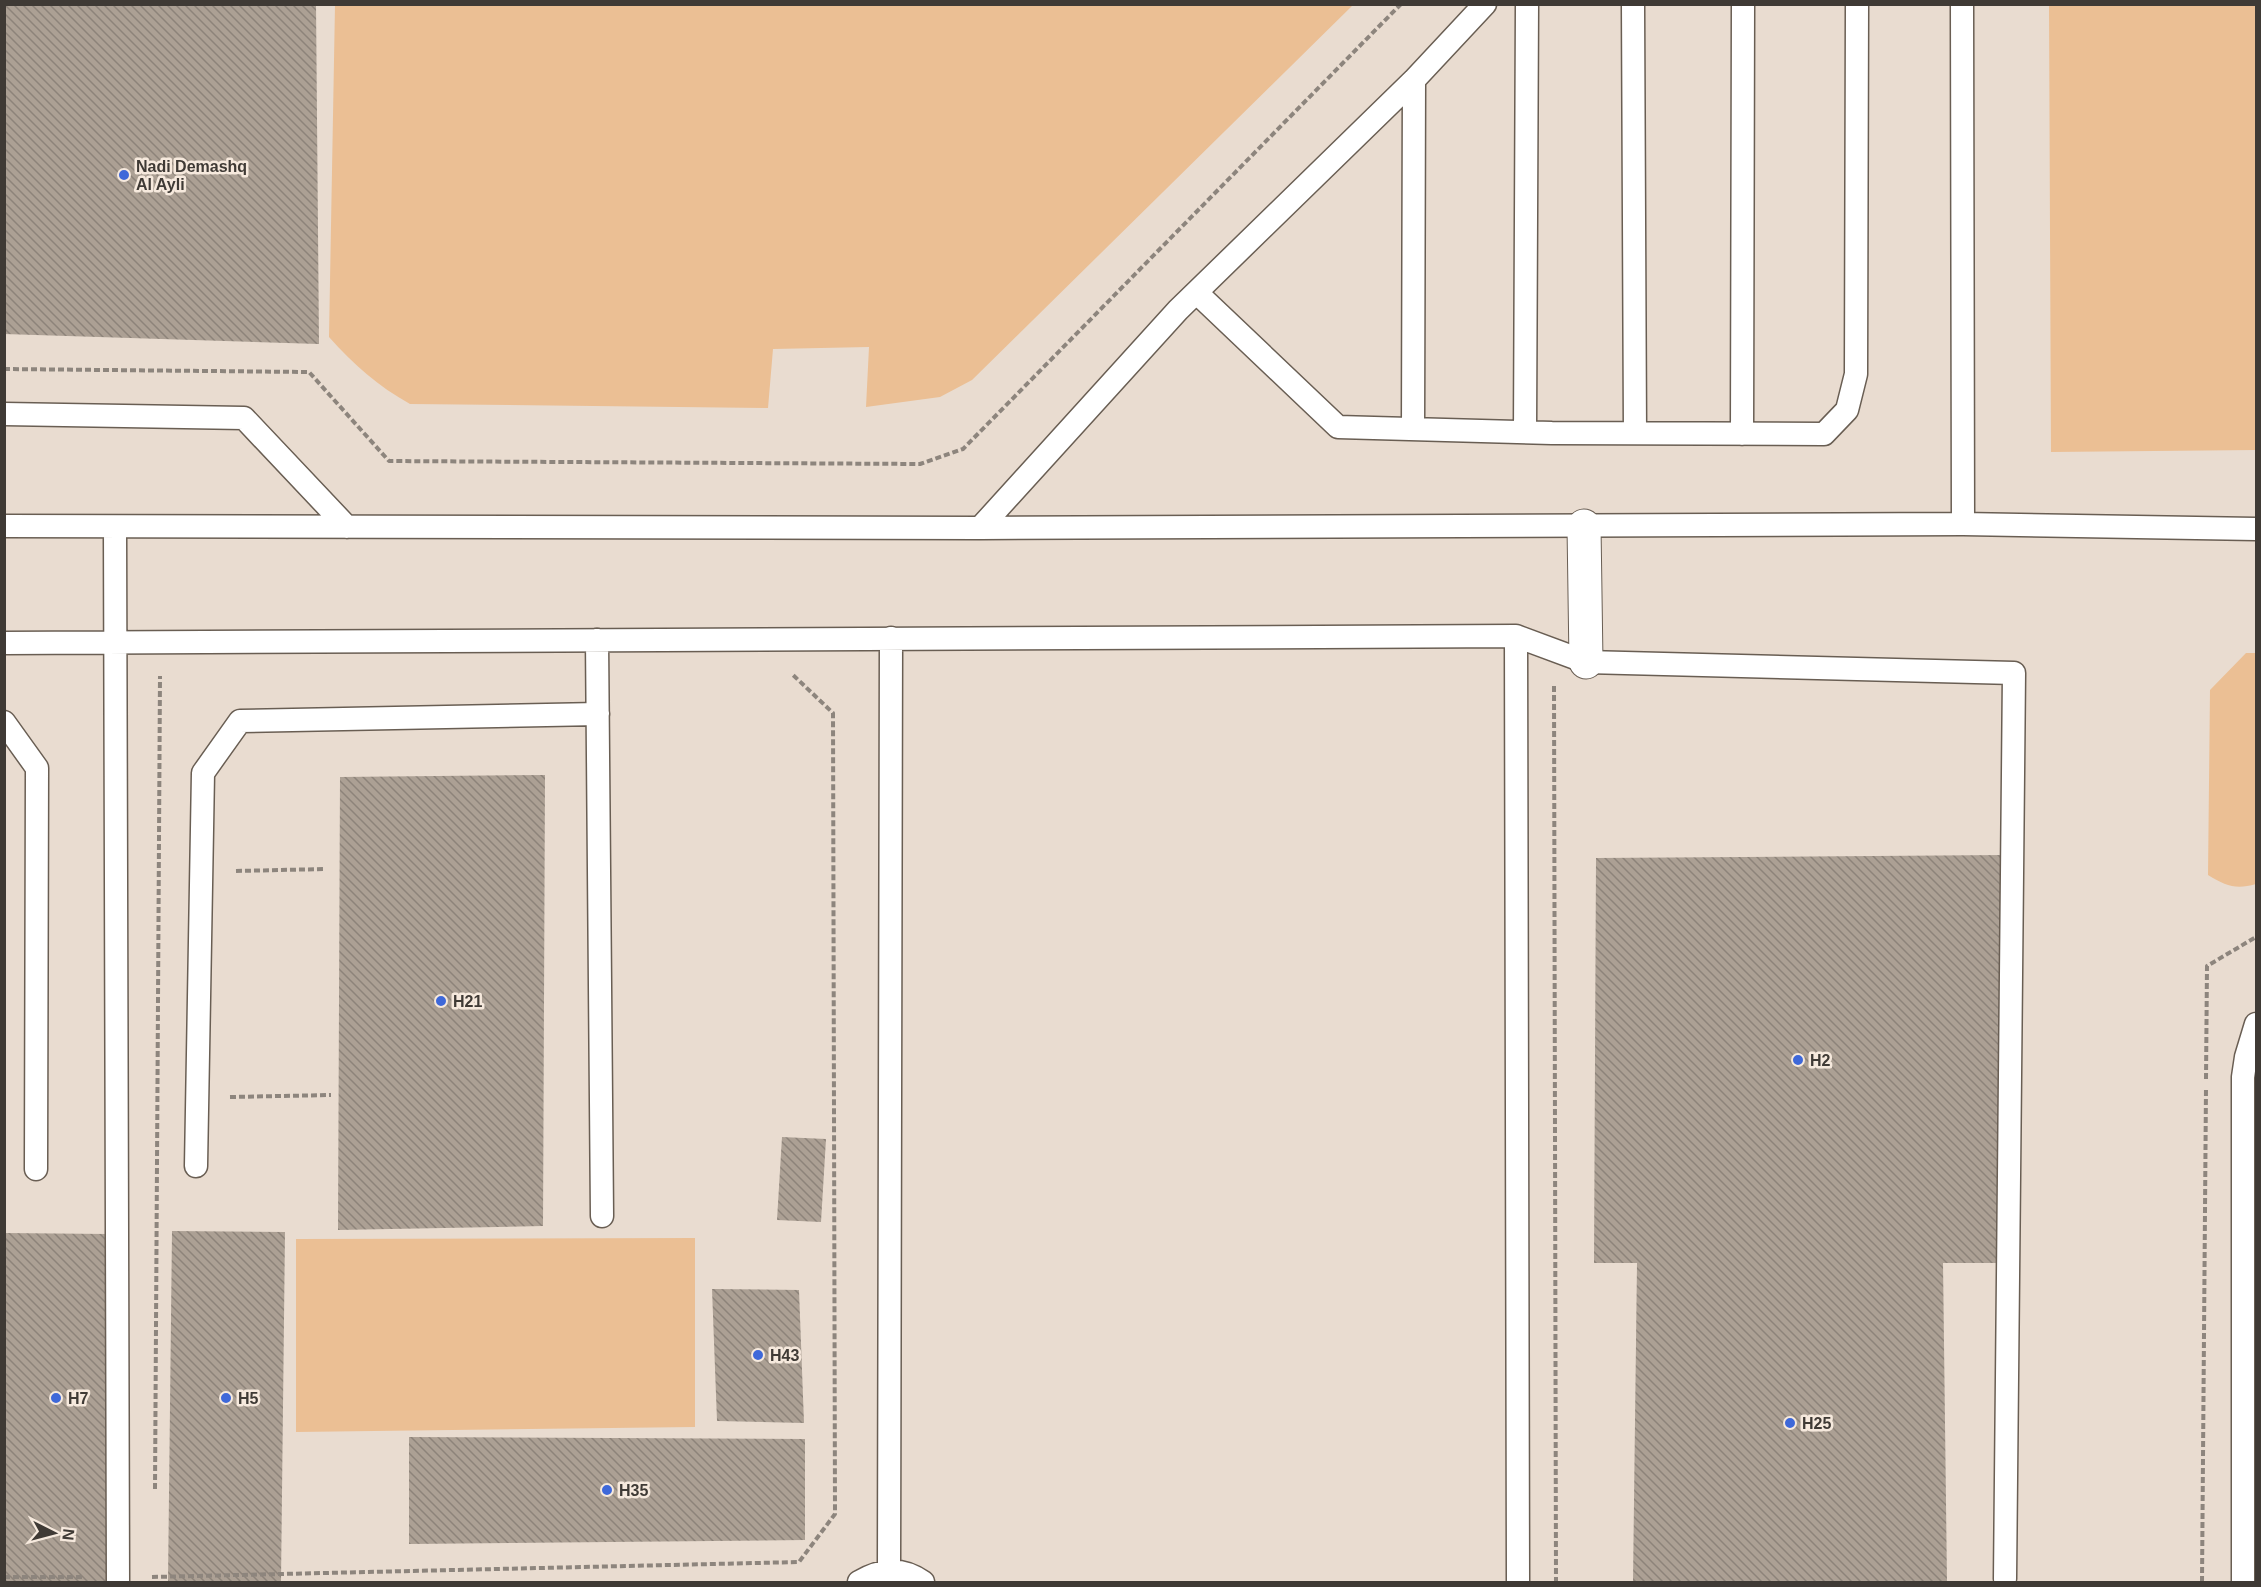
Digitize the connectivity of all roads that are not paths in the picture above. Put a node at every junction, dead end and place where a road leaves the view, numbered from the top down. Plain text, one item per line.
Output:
1 (1485, 4) edge
2 (1527, 4) edge
3 (1633, 4) edge
4 (1743, 4) edge
5 (1857, 4) edge
6 (1962, 4) edge
7 (1414, 80) junction
8 (1197, 293) junction
9 (4, 414) edge
10 (1413, 429) junction
11 (1525, 432) junction
12 (1635, 433) junction
13 (1742, 434) junction
14 (1963, 524) junction
15 (4, 526) edge
16 (1584, 526) junction
17 (115, 527) junction
18 (347, 527) junction
19 (980, 528) junction
20 (2256, 529) edge
21 (1516, 636) junction
22 (891, 638) junction
23 (597, 640) junction
24 (4, 643) edge
25 (116, 643) junction
26 (1586, 662) junction
27 (598, 714) junction
28 (4, 722) edge
29 (2256, 1024) edge
30 (196, 1166) dead end
31 (36, 1169) dead end
32 (602, 1216) dead end
33 (889, 1570) junction
34 (2005, 1579) dead end
35 (118, 1580) edge
36 (859, 1582) edge
37 (923, 1582) edge
38 (1518, 1582) edge
39 (2243, 1582) edge

1 - 7 lane
2 - 11 lane
3 - 12 lane
4 - 13 lane
5 - 13 lane
6 - 14 lane
7 - 8 lane
7 - 10 lane
8 - 10 lane
8 - 19 lane
9 - 18 lane
10 - 11 lane
11 - 12 lane
12 - 13 lane
14 - 16 lane
14 - 20 lane
15 - 17 lane
16 - 19 lane
16 - 26 street
17 - 18 lane
17 - 25 lane
18 - 19 lane
21 - 22 lane
21 - 26 lane
21 - 38 lane
22 - 23 lane
22 - 33 lane
23 - 25 lane
23 - 27 lane
24 - 25 lane
25 - 35 lane
26 - 34 lane
27 - 30 lane
27 - 32 lane
28 - 31 lane
29 - 39 lane
33 - 36 lane
33 - 37 lane

